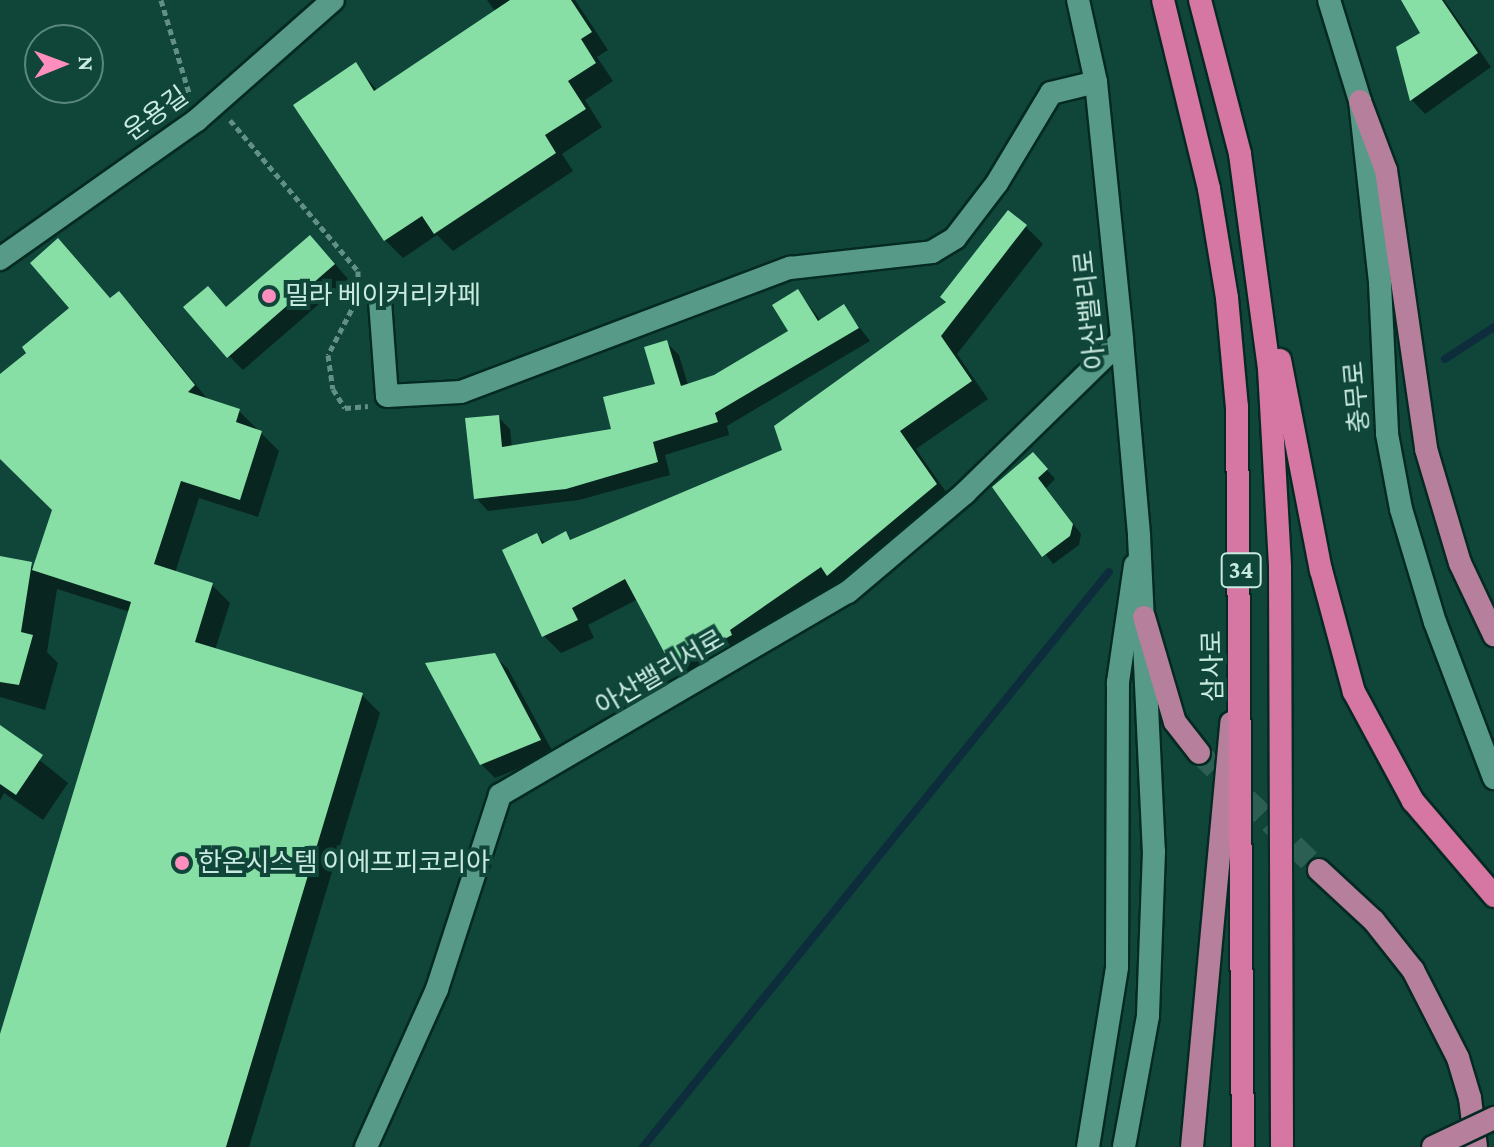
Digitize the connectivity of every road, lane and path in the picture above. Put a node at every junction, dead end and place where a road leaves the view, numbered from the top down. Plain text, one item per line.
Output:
1 (161, 0) edge
2 (333, 0) edge
3 (1078, 0) edge
4 (1163, 0) edge
5 (1200, 0) edge
6 (1329, 0) edge
7 (1096, 82) junction
8 (1360, 101) junction
9 (217, 104) junction
10 (197, 120) junction
11 (1240, 154) junction
12 (0, 259) edge
13 (380, 301) dead end
14 (1122, 340) junction
15 (387, 396) junction
16 (1139, 536) junction
17 (1241, 614) junction
18 (1144, 617) junction
19 (1494, 635) edge
20 (1199, 753) tunnel mouth
21 (1494, 778) edge
22 (1319, 870) tunnel mouth
23 (1494, 896) edge
24 (1494, 1118) edge
25 (366, 1147) edge
26 (1088, 1147) edge
27 (1124, 1147) edge
28 (1192, 1147) edge
29 (1243, 1147) edge
30 (1282, 1147) edge
31 (1433, 1147) edge
32 (1476, 1147) edge

1 - 10 path
2 - 9 street, 운용길
3 - 7 street, 아산밸리로
4 - 17 highway, 삼사로 / 34
5 - 11 highway, 34
6 - 8 street, 충무로
7 - 14 street, 아산밸리로
7 - 15 street
8 - 19 main road
8 - 21 street, 충무로
9 - 10 street, 운용길
9 - 15 path
10 - 12 street, 운용길
11 - 23 highway
11 - 30 highway, 34
13 - 15 street
14 - 16 street, 아산밸리로
14 - 25 street, 아산밸리서로
16 - 18 street, 아산밸리로
16 - 26 street
17 - 28 main road
17 - 29 highway, 삼사로 / 34
18 - 20 main road
18 - 27 street, 아산밸리로
22 - 32 main road
24 - 31 main road, bridge

